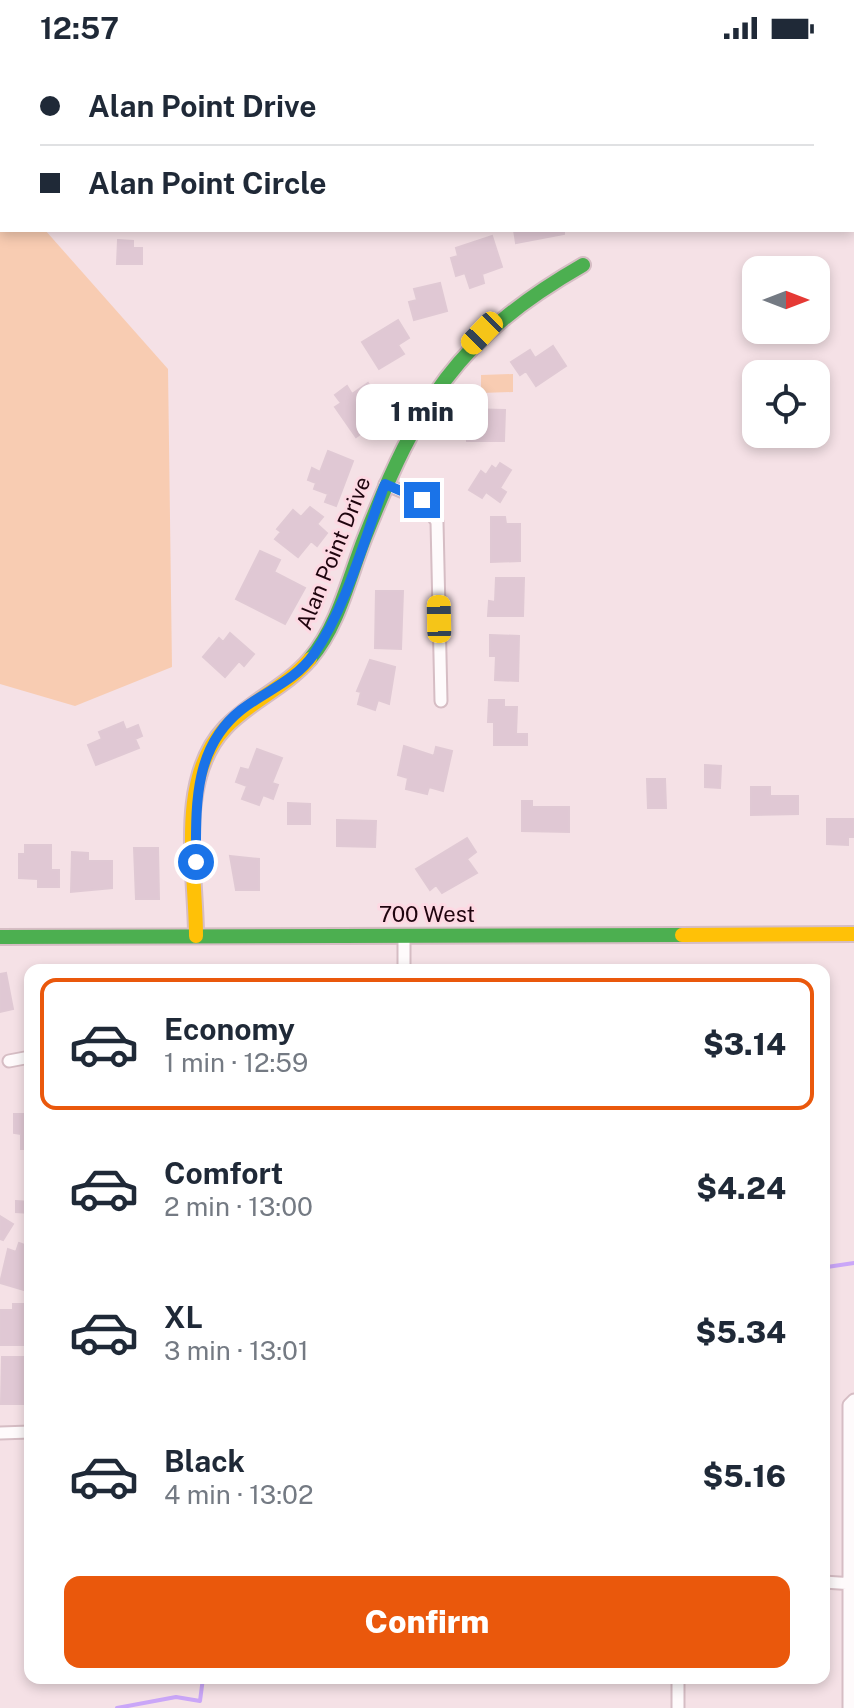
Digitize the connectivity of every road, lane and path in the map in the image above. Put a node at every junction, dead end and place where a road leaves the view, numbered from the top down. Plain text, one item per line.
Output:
1 (583, 265) dead end
2 (385, 484) junction
3 (441, 701) dead end
4 (854, 934) edge
5 (196, 936) junction
6 (404, 936) junction
7 (0, 937) edge
8 (404, 964) edge
9 (24, 1058) edge
10 (9, 1061) dead end
11 (852, 1403) edge
12 (24, 1432) edge
13 (0, 1433) edge
14 (830, 1582) edge
15 (852, 1584) edge
16 (678, 1684) edge
17 (678, 1708) edge
18 (849, 1708) edge

1 - 2 street, Alan Point Drive
2 - 3 street
2 - 5 street, Alan Point Drive
4 - 6 street, 700 West
5 - 6 street, 700 West
5 - 7 street, 700 West
6 - 8 street
9 - 10 street
11 - 15 street
12 - 13 street
14 - 15 street
15 - 18 street
16 - 17 street

